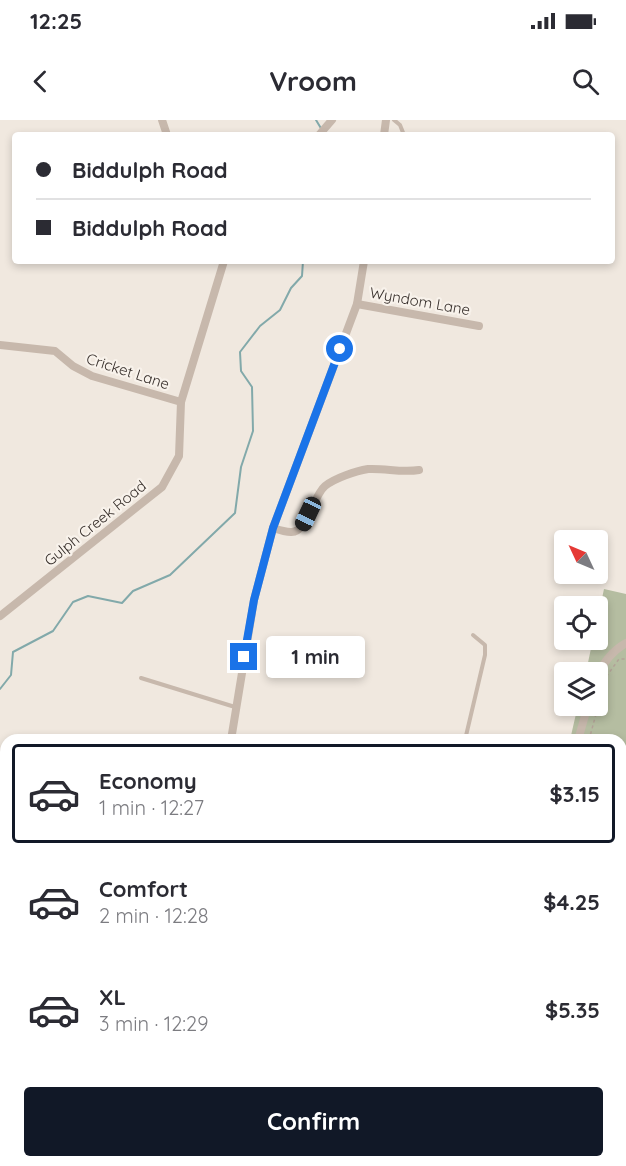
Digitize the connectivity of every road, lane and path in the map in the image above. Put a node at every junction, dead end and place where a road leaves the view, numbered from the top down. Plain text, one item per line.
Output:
1 (394, 120) edge
2 (403, 132) edge
3 (223, 264) edge
4 (364, 264) edge
5 (357, 304) junction
6 (478, 326) dead end
7 (0, 345) edge
8 (181, 402) junction
9 (419, 470) dead end
10 (273, 528) junction
11 (0, 616) edge
12 (473, 635) dead end
13 (626, 643) edge
14 (626, 659) edge
15 (605, 662) edge
16 (141, 678) dead end
17 (236, 707) junction
18 (585, 716) edge
19 (232, 734) edge
20 (466, 734) edge
21 (580, 734) edge
22 (591, 734) edge

1 - 2 lane
3 - 8 street, Gulph Creek Road
4 - 5 street
5 - 6 street, Wyndom Lane
5 - 10 street
7 - 8 street, Cricket Lane
8 - 11 street, Gulph Creek Road
9 - 10 street
10 - 17 street
12 - 20 lane
13 - 15 street
14 - 22 path
16 - 17 lane
17 - 19 street
18 - 21 street

